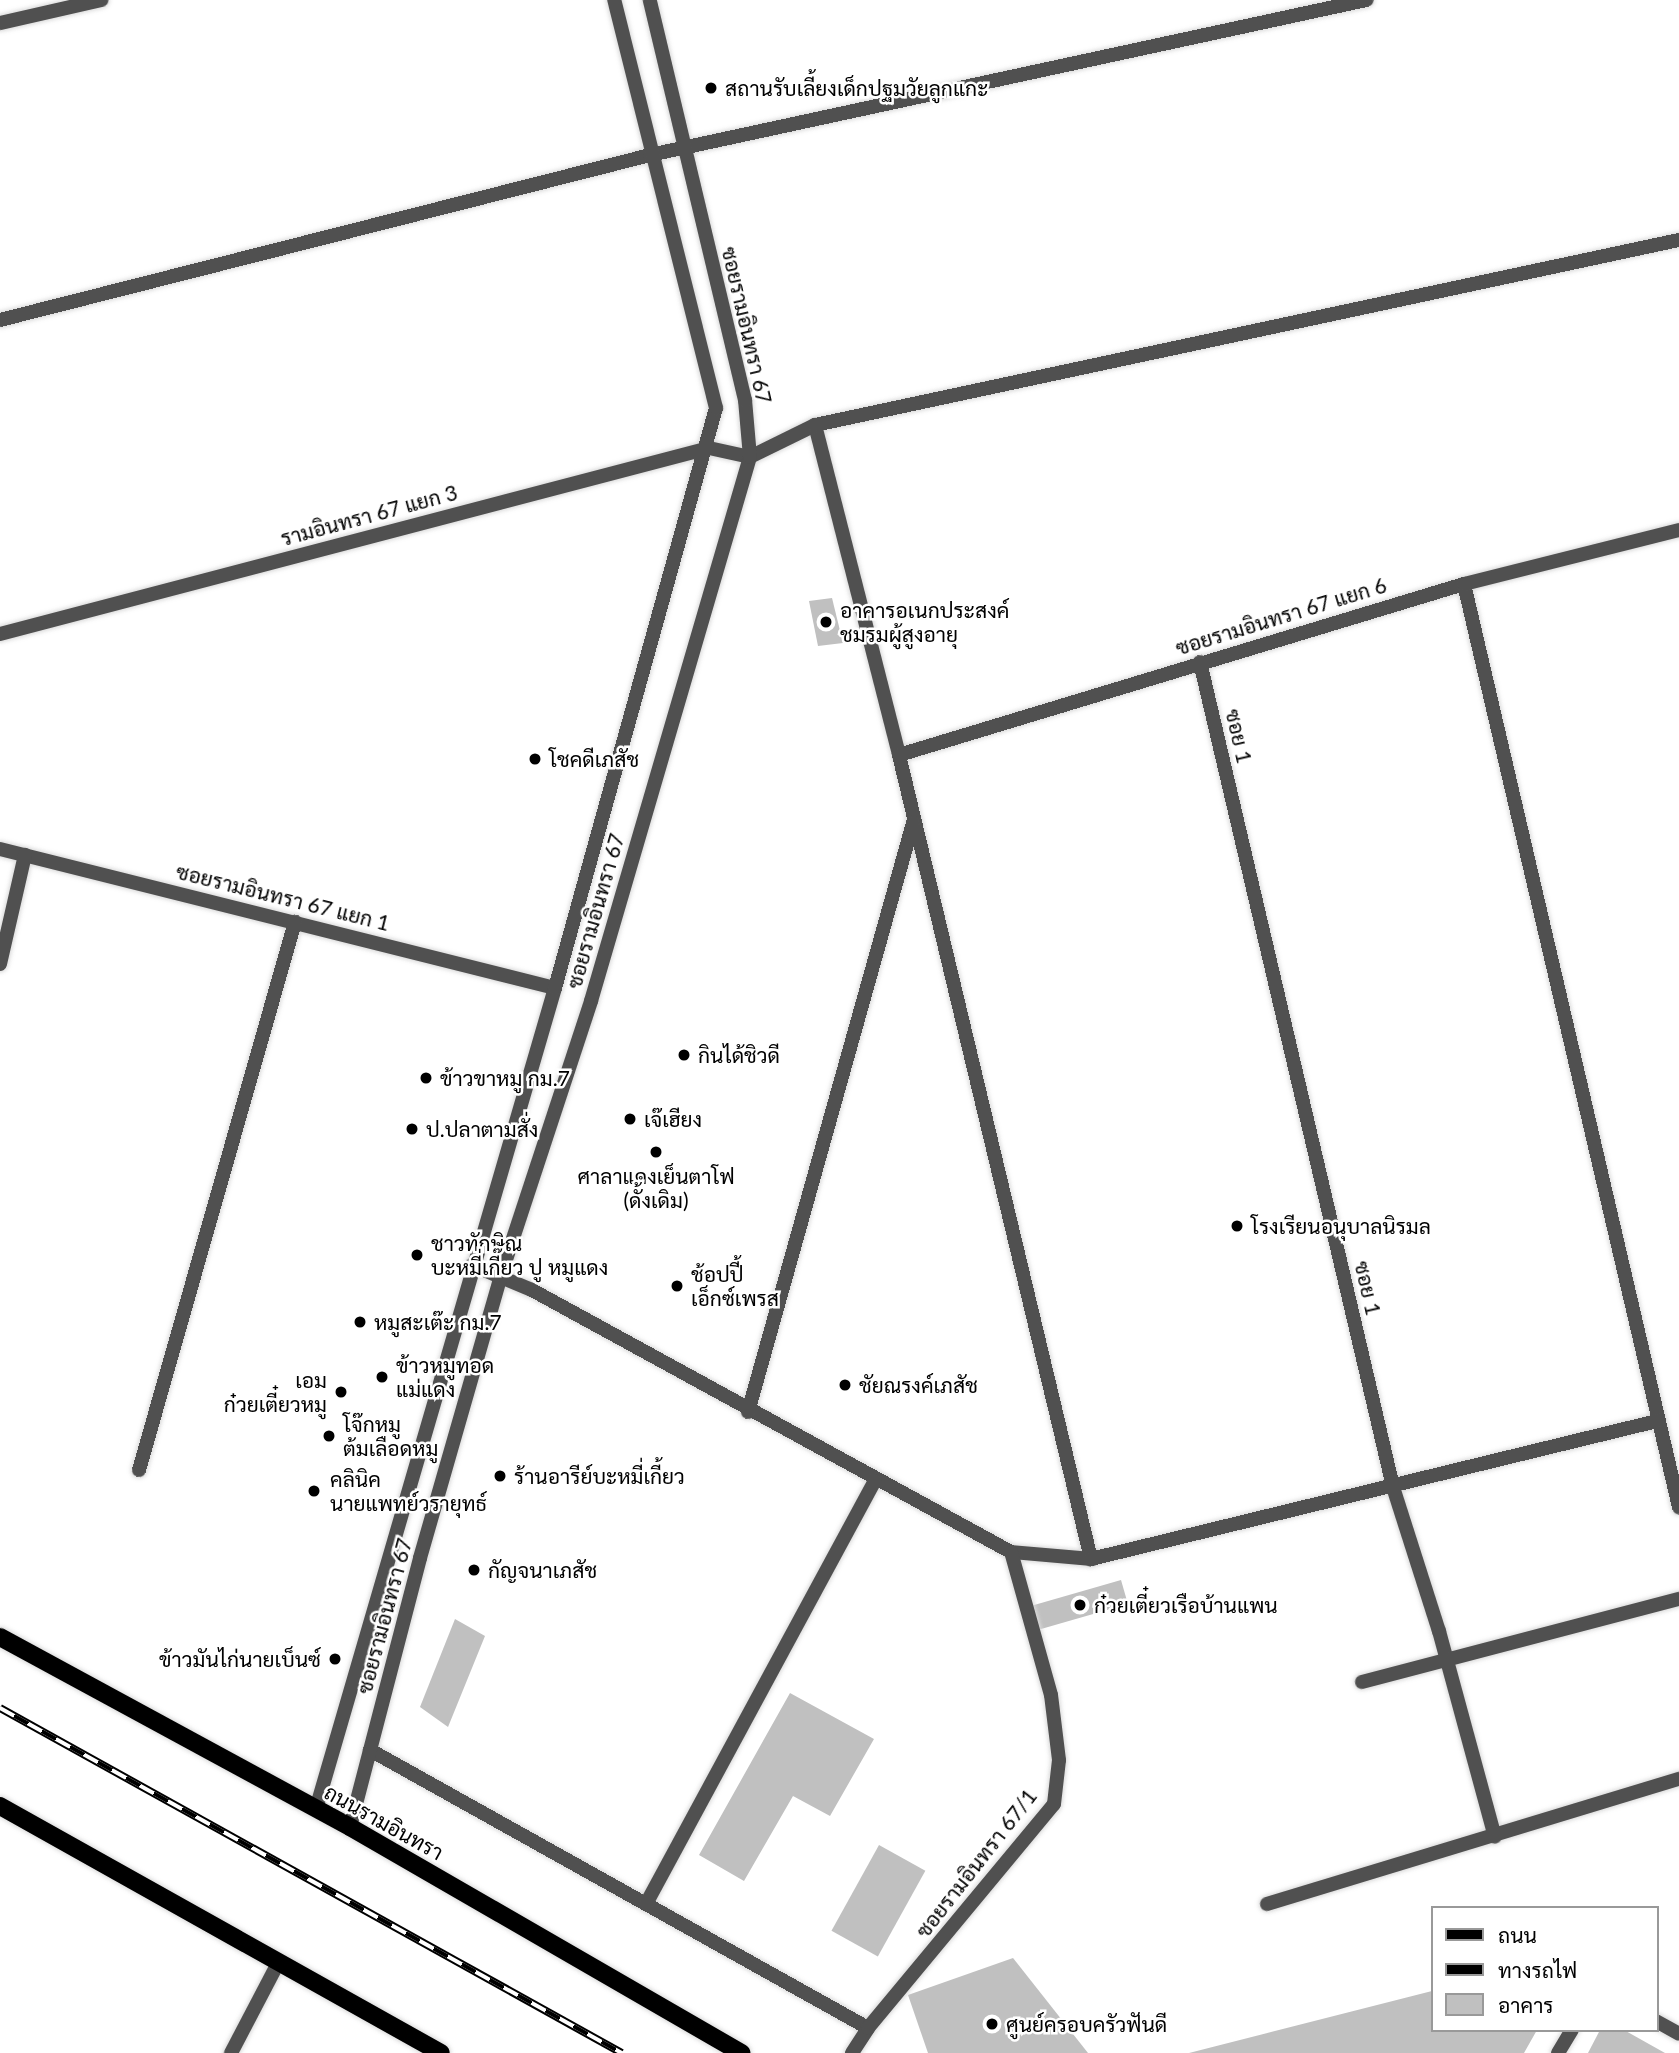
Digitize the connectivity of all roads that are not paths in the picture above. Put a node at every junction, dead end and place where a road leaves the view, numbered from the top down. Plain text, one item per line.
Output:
1 (101, 0) edge
2 (614, 0) edge
3 (650, 0) edge
4 (1366, 0) edge
5 (0, 23) edge
6 (684, 149) junction
7 (650, 155) junction
8 (1679, 240) edge
9 (0, 320) edge
10 (815, 425) junction
11 (709, 448) junction
12 (750, 457) junction
13 (1679, 530) edge
14 (1464, 584) junction
15 (0, 634) edge
16 (1200, 662) junction
17 (899, 755) junction
18 (914, 820) junction
19 (0, 849) edge
20 (24, 855) junction
21 (295, 922) junction
22 (0, 964) edge
23 (555, 988) junction
24 (472, 1265) junction
25 (501, 1275) junction
26 (748, 1412) junction
27 (1657, 1421) junction
28 (139, 1470) dead end
29 (875, 1481) junction
30 (1392, 1487) junction
31 (1679, 1507) edge
32 (1011, 1552) junction
33 (1090, 1559) junction
34 (1679, 1599) edge
35 (0, 1637) edge
36 (1447, 1661) junction
37 (1362, 1682) dead end
38 (370, 1750) junction
39 (1679, 1779) edge
40 (0, 1806) edge
41 (316, 1809) junction
42 (350, 1827) junction
43 (1495, 1837) junction
44 (646, 1904) junction
45 (1267, 1905) dead end
46 (278, 1963) junction
47 (1658, 2022) edge
48 (868, 2028) junction
49 (1571, 2032) edge
50 (1679, 2034) edge
51 (231, 2053) edge
52 (441, 2053) edge
53 (742, 2053) edge
54 (852, 2053) edge
55 (1559, 2053) edge

1 - 5 street
2 - 7 street, ซอยรามอินทรา 67
3 - 6 street, ซอยรามอินทรา 67
4 - 6 street
6 - 7 street
6 - 12 street, ซอยรามอินทรา 67
7 - 9 street
7 - 11 street, ซอยรามอินทรา 67
8 - 10 street
10 - 12 street
10 - 17 street
11 - 12 street, รามอินทรา 67 แยก 3
11 - 15 street, รามอินทรา 67 แยก 3
11 - 23 street, ซอยรามอินทรา 67
12 - 25 street, ซอยรามอินทรา 67
13 - 14 street, ซอยรามอินทรา 67 แยก 6
14 - 16 street, ซอยรามอินทรา 67 แยก 6
14 - 27 street
16 - 17 street, ซอยรามอินทรา 67 แยก 6
16 - 30 street, ซอย 1
17 - 18 street
18 - 26 street
18 - 33 street
19 - 20 street, ซอยรามอินทรา 67 แยก 1
20 - 21 street, ซอยรามอินทรา 67 แยก 1
20 - 22 street
21 - 23 street, ซอยรามอินทรา 67 แยก 1
21 - 28 street
23 - 24 street, ซอยรามอินทรา 67
24 - 25 street
24 - 41 street, ซอยรามอินทรา 67
25 - 26 street
25 - 38 street, ซอยรามอินทรา 67
26 - 29 street
27 - 30 street
27 - 31 street
29 - 32 street
29 - 44 street
30 - 33 street
30 - 36 street, ซอย 1
32 - 33 street
32 - 48 street, ซอยรามอินทรา 67/1
34 - 36 street
35 - 41 main road, ถนนรามอินทรา
36 - 37 street
36 - 43 street, ซอย 1
38 - 42 street, ซอยรามอินทรา 67
38 - 44 street
39 - 43 street
40 - 46 main road
41 - 42 main road, ถนนรามอินทรา
42 - 53 main road, ถนนรามอินทรา
43 - 45 street
44 - 48 street
46 - 51 street
46 - 52 main road
47 - 50 street
48 - 54 street, ซอยรามอินทรา 67/1
49 - 55 street

